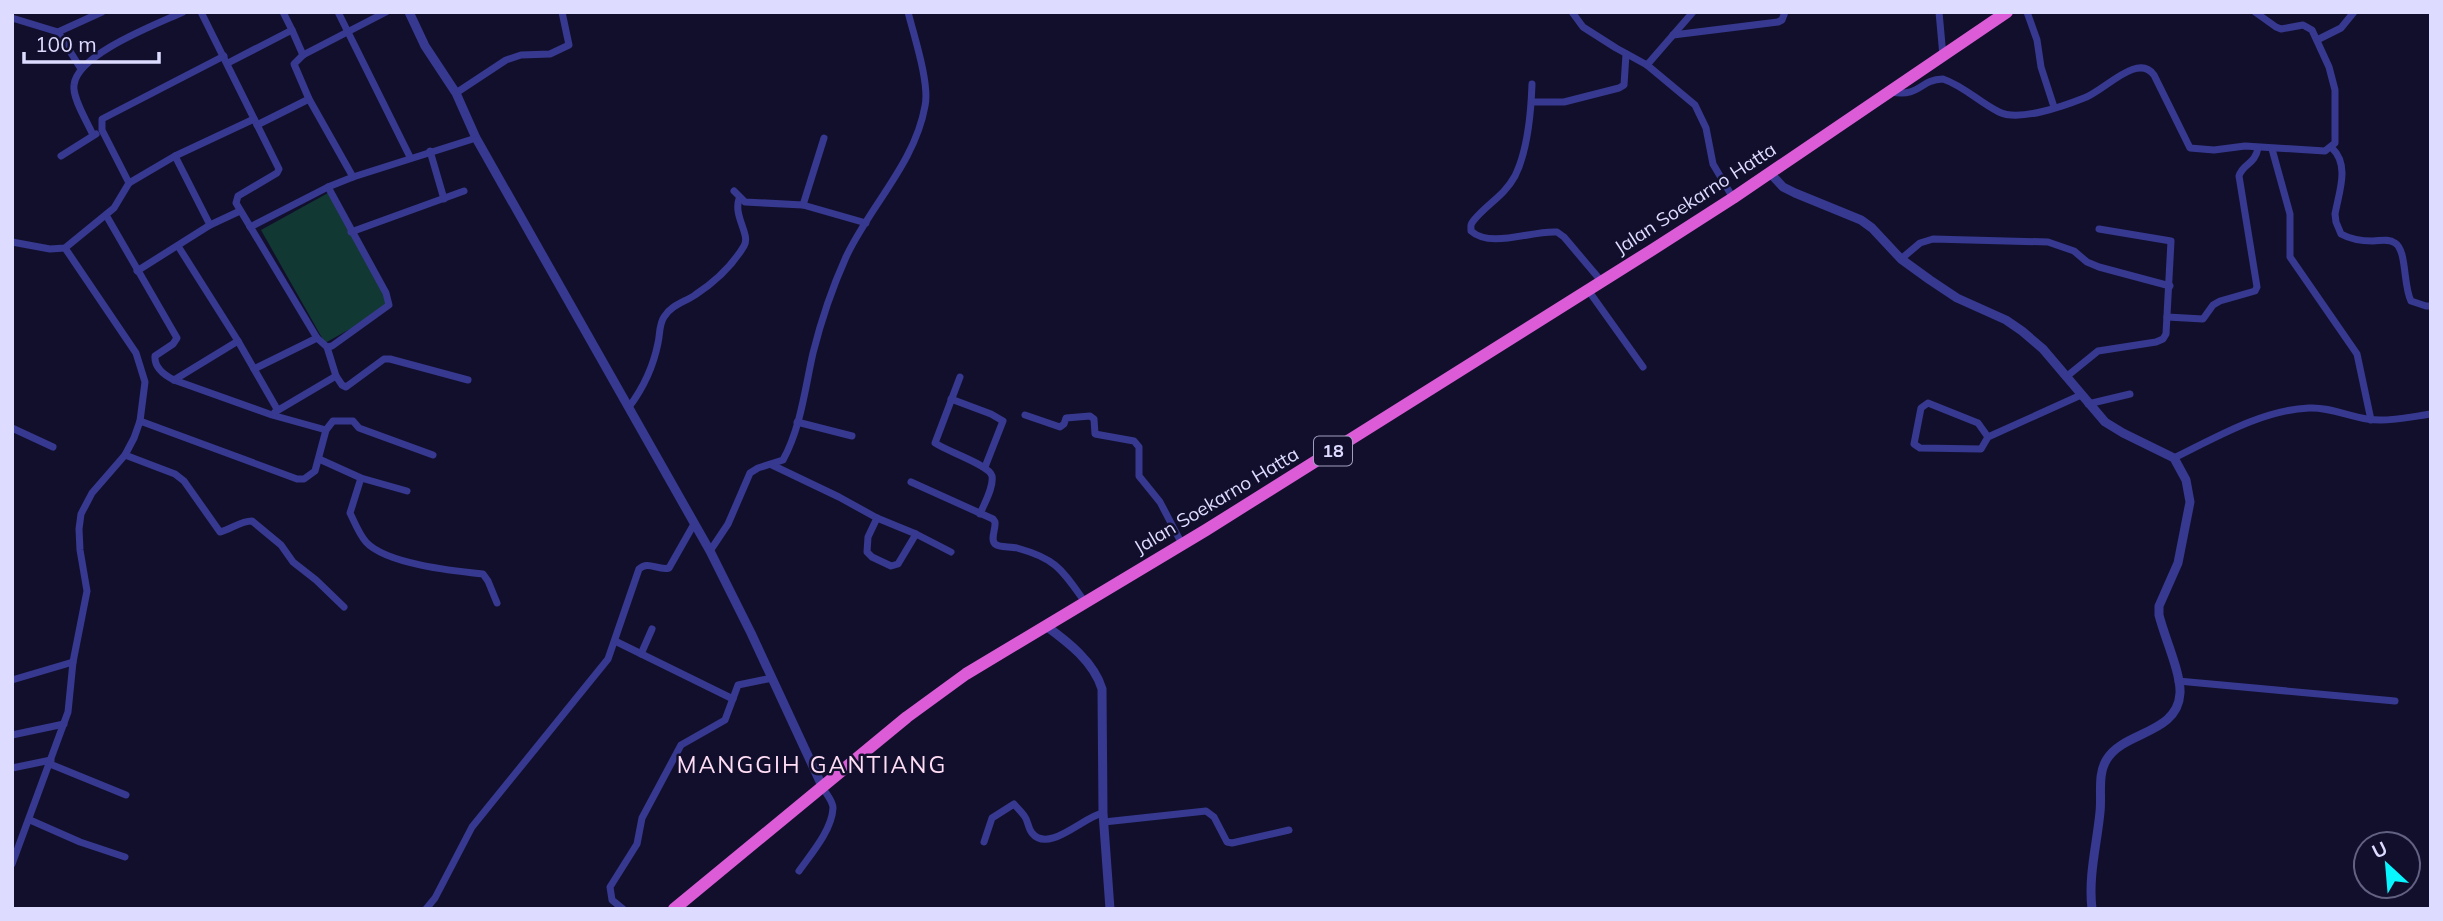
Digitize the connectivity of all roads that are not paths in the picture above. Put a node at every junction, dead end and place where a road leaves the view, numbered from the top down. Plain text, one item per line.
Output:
1 (102, 12) edge
2 (184, 12) edge
3 (201, 12) edge
4 (283, 12) edge
5 (338, 12) edge
6 (386, 12) edge
7 (409, 12) edge
8 (562, 12) edge
9 (908, 12) edge
10 (1572, 12) edge
11 (1693, 12) edge
12 (1785, 12) edge
13 (1939, 12) edge
14 (2007, 12) edge
15 (2027, 12) edge
16 (2255, 12) edge
17 (2354, 12) edge
18 (12, 18) edge
19 (292, 30) junction
20 (347, 31) junction
21 (58, 32) junction
22 (1673, 35) junction
23 (2317, 40) junction
24 (1626, 54) junction
25 (303, 55) junction
26 (1943, 56) junction
27 (226, 60) junction
28 (1647, 65) junction
29 (81, 69) junction
30 (1532, 84) dead end
31 (1891, 92) junction
32 (456, 93) junction
33 (309, 99) junction
34 (1532, 102) junction
35 (2054, 107) junction
36 (256, 122) junction
37 (102, 130) junction
38 (93, 135) junction
39 (476, 138) junction
40 (824, 138) dead end
41 (2258, 148) junction
42 (2332, 148) junction
43 (2272, 149) junction
44 (430, 151) junction
45 (61, 156) dead end
46 (175, 156) junction
47 (410, 157) junction
48 (1770, 173) junction
49 (353, 177) junction
50 (129, 183) junction
51 (328, 187) junction
52 (464, 191) dead end
53 (734, 191) dead end
54 (1733, 198) junction
55 (444, 199) junction
56 (739, 199) junction
57 (803, 205) junction
58 (240, 211) junction
59 (106, 215) junction
60 (866, 223) junction
61 (211, 225) junction
62 (250, 227) junction
63 (2099, 229) dead end
64 (351, 232) junction
65 (12, 242) edge
66 (178, 246) junction
67 (65, 248) junction
68 (1901, 259) junction
69 (137, 271) junction
70 (1602, 282) junction
71 (2169, 286) junction
72 (1588, 290) junction
73 (2431, 306) edge
74 (2167, 317) junction
75 (317, 338) junction
76 (238, 341) junction
77 (327, 347) junction
78 (1643, 367) dead end
79 (254, 369) junction
80 (336, 376) junction
81 (960, 377) dead end
82 (2066, 377) junction
83 (174, 380) junction
84 (468, 380) dead end
85 (2130, 394) dead end
86 (2081, 395) junction
87 (951, 400) junction
88 (2088, 404) junction
89 (629, 407) junction
90 (274, 412) junction
91 (2431, 414) edge
92 (1024, 415) dead end
93 (2371, 420) junction
94 (140, 421) junction
95 (797, 422) junction
96 (12, 428) edge
97 (326, 430) junction
98 (852, 436) dead end
99 (1988, 437) junction
100 (53, 447) dead end
101 (125, 455) junction
102 (433, 455) dead end
103 (2174, 458) junction
104 (319, 459) junction
105 (772, 465) junction
106 (985, 467) junction
107 (361, 478) junction
108 (911, 481) dead end
109 (407, 491) dead end
110 (979, 514) junction
111 (877, 518) junction
112 (694, 524) junction
113 (916, 534) junction
114 (1182, 544) junction
115 (710, 551) junction
116 (951, 552) dead end
117 (497, 603) dead end
118 (1085, 603) junction
119 (344, 607) dead end
120 (1046, 626) junction
121 (652, 629) dead end
122 (615, 641) junction
123 (641, 654) junction
124 (73, 662) junction
125 (772, 678) junction
126 (12, 680) edge
127 (2178, 681) junction
128 (733, 699) junction
129 (2395, 701) dead end
130 (64, 724) junction
131 (12, 735) edge
132 (50, 762) junction
133 (12, 768) edge
134 (823, 788) junction
135 (126, 795) dead end
136 (1103, 817) junction
137 (30, 820) junction
138 (1289, 830) dead end
139 (984, 842) dead end
140 (125, 858) dead end
141 (12, 864) edge
142 (799, 871) dead end
143 (426, 909) edge
144 (623, 909) edge
145 (674, 909) edge
146 (1110, 909) edge
147 (2092, 909) edge

1 - 21 street
2 - 29 street
3 - 27 street
4 - 19 street
5 - 20 street
6 - 20 street
7 - 32 street
8 - 32 street
9 - 60 street
10 - 24 street
11 - 22 street
12 - 22 street
13 - 26 street
14 - 26 highway, Jalan Soekarno Hatta / 18
15 - 35 street
16 - 23 street
17 - 23 street
18 - 21 street
19 - 25 street
19 - 27 street
20 - 25 street
20 - 47 street
21 - 29 street
22 - 28 street
23 - 42 street
24 - 28 street
24 - 34 street
25 - 33 street
26 - 31 highway, Jalan Soekarno Hatta / 18
27 - 36 street
27 - 37 street
28 - 54 street
29 - 38 street
30 - 34 street
31 - 35 street
31 - 48 highway, Jalan Soekarno Hatta / 18
32 - 39 street
33 - 36 street
33 - 49 street
34 - 70 street
35 - 41 street
36 - 46 street
36 - 58 street
37 - 38 street
37 - 50 street
38 - 45 street
39 - 44 street
39 - 89 street
40 - 57 street
41 - 43 street
41 - 74 street
42 - 43 street
42 - 73 street
43 - 93 street
44 - 47 street
44 - 55 street
46 - 50 street
46 - 61 street
47 - 49 street
48 - 54 highway, Jalan Soekarno Hatta / 18
48 - 68 street
49 - 51 street
50 - 59 street
51 - 62 street
51 - 64 street
52 - 55 street
53 - 56 street
54 - 70 highway, Jalan Soekarno Hatta / 18
55 - 64 street
56 - 57 street
56 - 89 street
57 - 60 street
58 - 61 street
58 - 62 street
59 - 67 street
59 - 69 street
60 - 95 street
61 - 66 street
62 - 75 street
63 - 71 street
64 - 77 street
65 - 67 street
66 - 69 street
66 - 76 street
67 - 94 street
68 - 71 street
68 - 82 street
69 - 83 street
70 - 72 highway, Jalan Soekarno Hatta / 18
71 - 74 street
72 - 78 street
72 - 114 highway, Jalan Soekarno Hatta / 18
74 - 82 street
75 - 77 street
75 - 79 street
76 - 79 street
76 - 83 street
77 - 80 street
79 - 90 street
80 - 84 street
80 - 90 street
81 - 87 street
82 - 86 street
83 - 90 street
85 - 88 street
86 - 88 street
86 - 99 street
87 - 106 street
87 - 106 street
88 - 103 street
89 - 112 street
90 - 97 street
91 - 93 street
92 - 114 street
93 - 103 street
94 - 101 street
94 - 104 street
95 - 98 street
95 - 105 street
96 - 100 street
97 - 102 street
97 - 104 street
99 - 99 street
101 - 119 street
101 - 124 street
103 - 127 street
104 - 107 street
105 - 111 street
105 - 115 street
106 - 110 street
107 - 109 street
107 - 117 street
108 - 110 street
110 - 118 street
111 - 113 street
111 - 113 street
112 - 115 street
112 - 122 street
113 - 116 street
114 - 118 highway, Jalan Soekarno Hatta / 18
115 - 125 street
118 - 120 highway, Jalan Soekarno Hatta / 18
120 - 134 highway, Jalan Soekarno Hatta / 18
120 - 136 street
121 - 123 street
122 - 123 street
122 - 143 street
123 - 128 street
124 - 126 street
124 - 130 street
125 - 128 street
125 - 134 street
127 - 129 street
127 - 147 street
128 - 144 street
130 - 131 street
130 - 132 street
132 - 133 street
132 - 135 street
132 - 137 street
134 - 142 street
134 - 145 highway, Jalan Soekarno Hatta / 18
136 - 138 street
136 - 139 street
136 - 146 street
137 - 140 street
137 - 141 street

